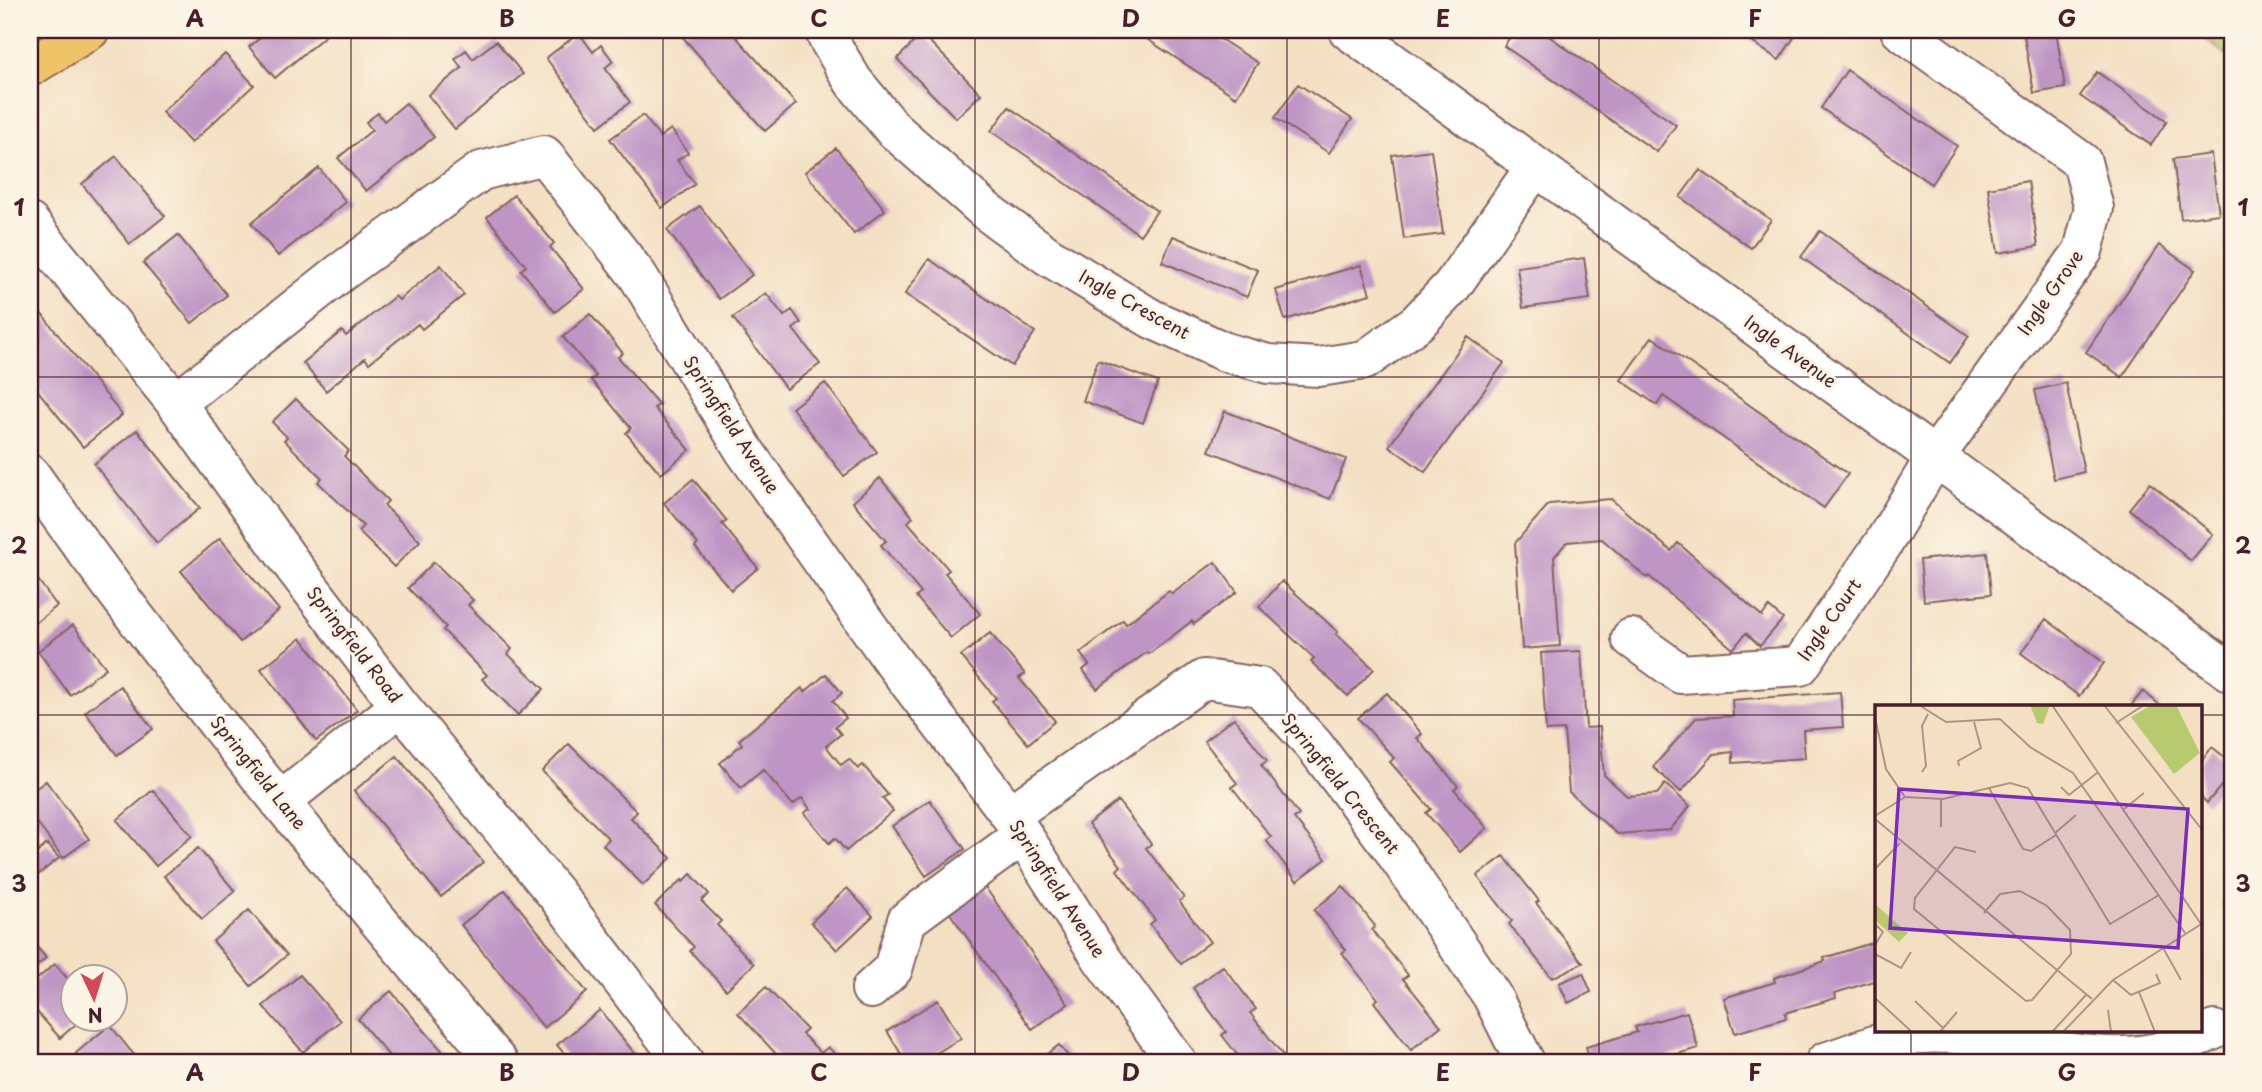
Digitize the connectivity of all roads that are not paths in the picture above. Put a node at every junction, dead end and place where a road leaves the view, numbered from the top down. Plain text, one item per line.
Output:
1 (90, 30) edge
2 (825, 30) edge
3 (1348, 30) edge
4 (1900, 30) edge
5 (30, 67) edge
6 (1535, 167) junction
7 (30, 223) edge
8 (177, 403) junction
9 (1935, 457) junction
10 (30, 474) edge
11 (1631, 638) dead end
12 (2232, 673) edge
13 (400, 706) junction
14 (280, 802) junction
15 (1016, 825) junction
16 (871, 989) dead end
17 (2226, 1034) edge
18 (496, 1062) edge
19 (684, 1062) edge
20 (1177, 1062) edge
21 (1525, 1062) edge
22 (1825, 1062) edge

1 - 5 main road
2 - 6 street, Ingle Crescent
3 - 6 street, Ingle Avenue
4 - 9 street, Ingle Grove
6 - 9 street, Ingle Avenue
7 - 8 street, Springfield Road
8 - 13 street, Springfield Road
8 - 15 street, Springfield Avenue
9 - 11 street, Ingle Court
9 - 12 street, Ingle Avenue
10 - 14 street, Springfield Lane
13 - 14 street
13 - 19 street, Springfield Road
14 - 18 street, Springfield Lane
15 - 16 street, Springfield Crescent
15 - 20 street, Springfield Avenue
15 - 21 street, Springfield Crescent
17 - 22 street

